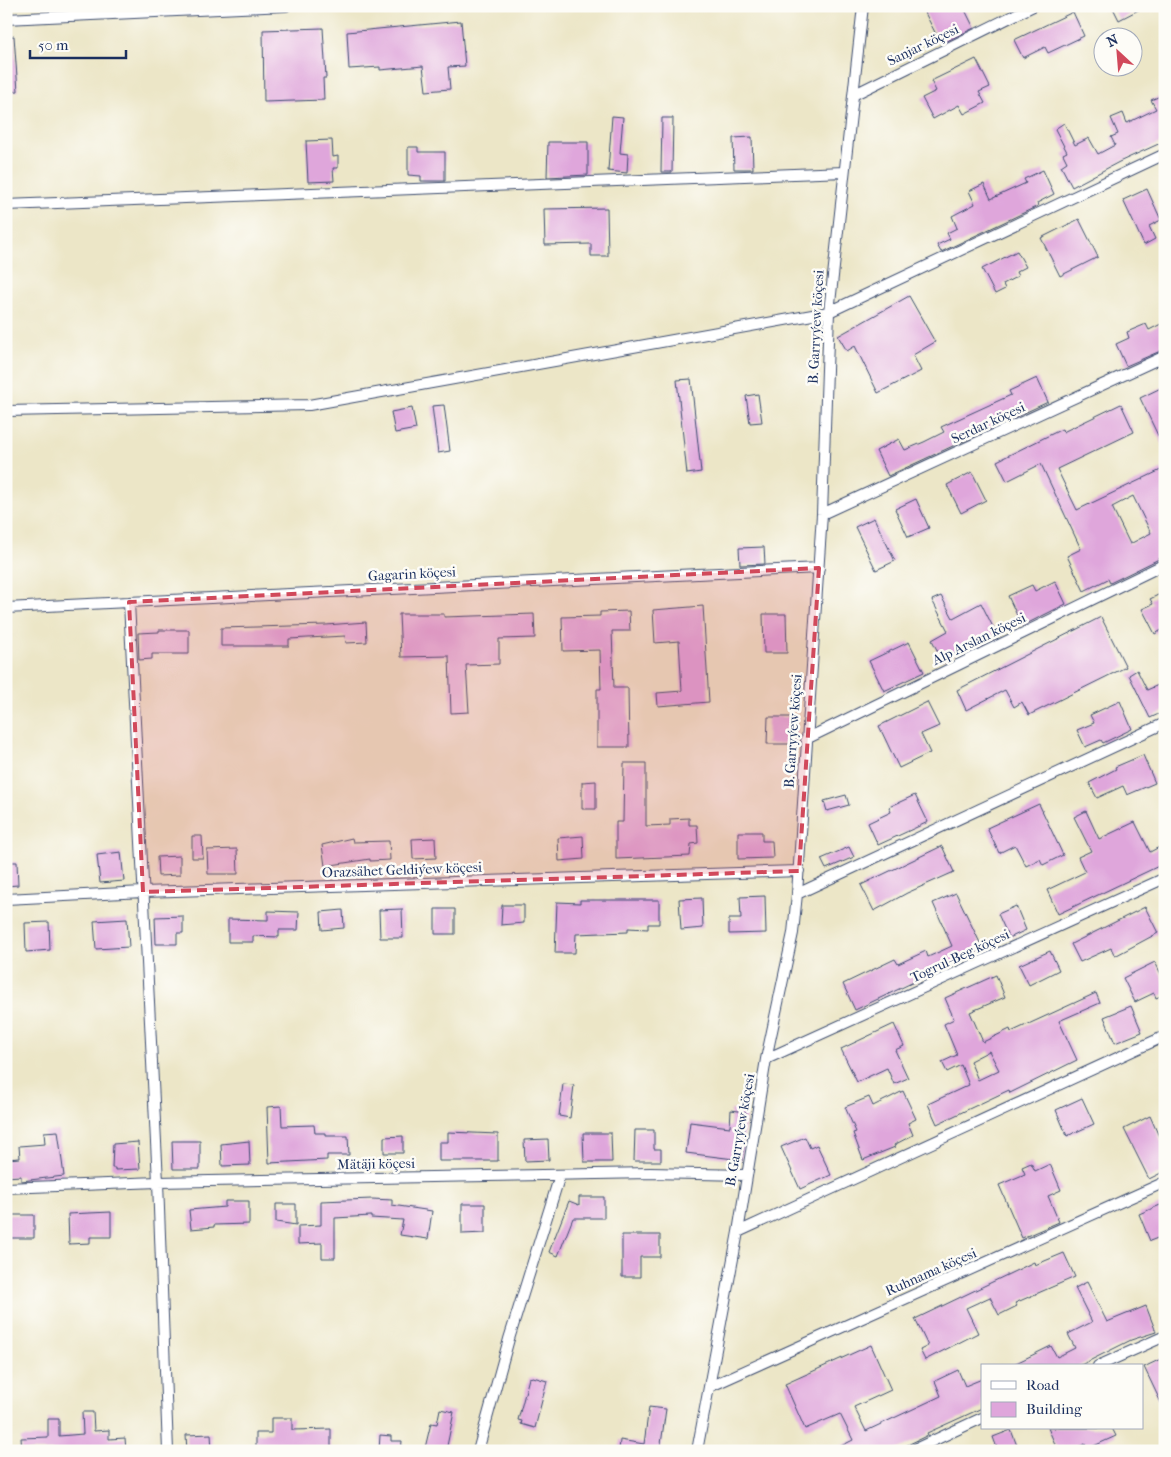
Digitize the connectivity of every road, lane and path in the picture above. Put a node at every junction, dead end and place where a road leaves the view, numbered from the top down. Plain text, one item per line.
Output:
1 (286, 6) edge
2 (863, 6) edge
3 (1033, 6) edge
4 (6, 19) edge
5 (853, 95) junction
6 (1165, 154) edge
7 (844, 172) junction
8 (6, 204) edge
9 (829, 312) junction
10 (1165, 356) edge
11 (6, 411) edge
12 (822, 514) junction
13 (1165, 564) edge
14 (819, 568) junction
15 (129, 602) junction
16 (6, 608) edge
17 (1165, 723) edge
18 (806, 739) junction
19 (799, 871) junction
20 (1165, 878) edge
21 (143, 892) junction
22 (797, 894) junction
23 (6, 899) edge
24 (1165, 1036) edge
25 (766, 1060) junction
26 (560, 1175) junction
27 (746, 1175) junction
28 (158, 1182) junction
29 (1165, 1182) edge
30 (6, 1188) edge
31 (738, 1232) junction
32 (1165, 1336) edge
33 (1102, 1364) edge
34 (709, 1387) junction
35 (981, 1418) edge
36 (168, 1451) edge
37 (478, 1451) edge
38 (696, 1451) edge
39 (911, 1451) edge

1 - 4 street
2 - 5 street, B. Garryýew köçesi
3 - 5 street, Sanjar köçesi
5 - 7 street, B. Garryýew köçesi
6 - 9 street
7 - 8 street
7 - 9 street, B. Garryýew köçesi
9 - 11 street
9 - 12 street, B. Garryýew köçesi
10 - 12 street, Serdar köçesi
12 - 14 street, B. Garryýew köçesi
13 - 18 street, Alp Arslan köçesi
14 - 15 street, Gagarin köçesi
14 - 18 street, B. Garryýew köçesi
15 - 16 street, Gagarin köçesi
15 - 21 street
17 - 22 street
18 - 19 street, B. Garryýew köçesi
19 - 21 street, Orazsähet Geldiýew köçesi
19 - 22 street, B. Garryýew köçesi
20 - 25 street, Togrul-Beg köçesi
21 - 23 street, Orazsähet Geldiýew köçesi
21 - 28 street
22 - 25 street, B. Garryýew köçesi
24 - 31 street
25 - 27 street, B. Garryýew köçesi
26 - 27 street, Mätäji köçesi
26 - 28 street, Mätäji köçesi
26 - 37 street
27 - 31 street, B. Garryýew köçesi
28 - 30 street, Mätäji köçesi
28 - 36 street
29 - 34 street, Ruhnama köçesi
31 - 34 street, B. Garryýew köçesi
32 - 33 street
34 - 38 street, B. Garryýew köçesi
35 - 39 street

